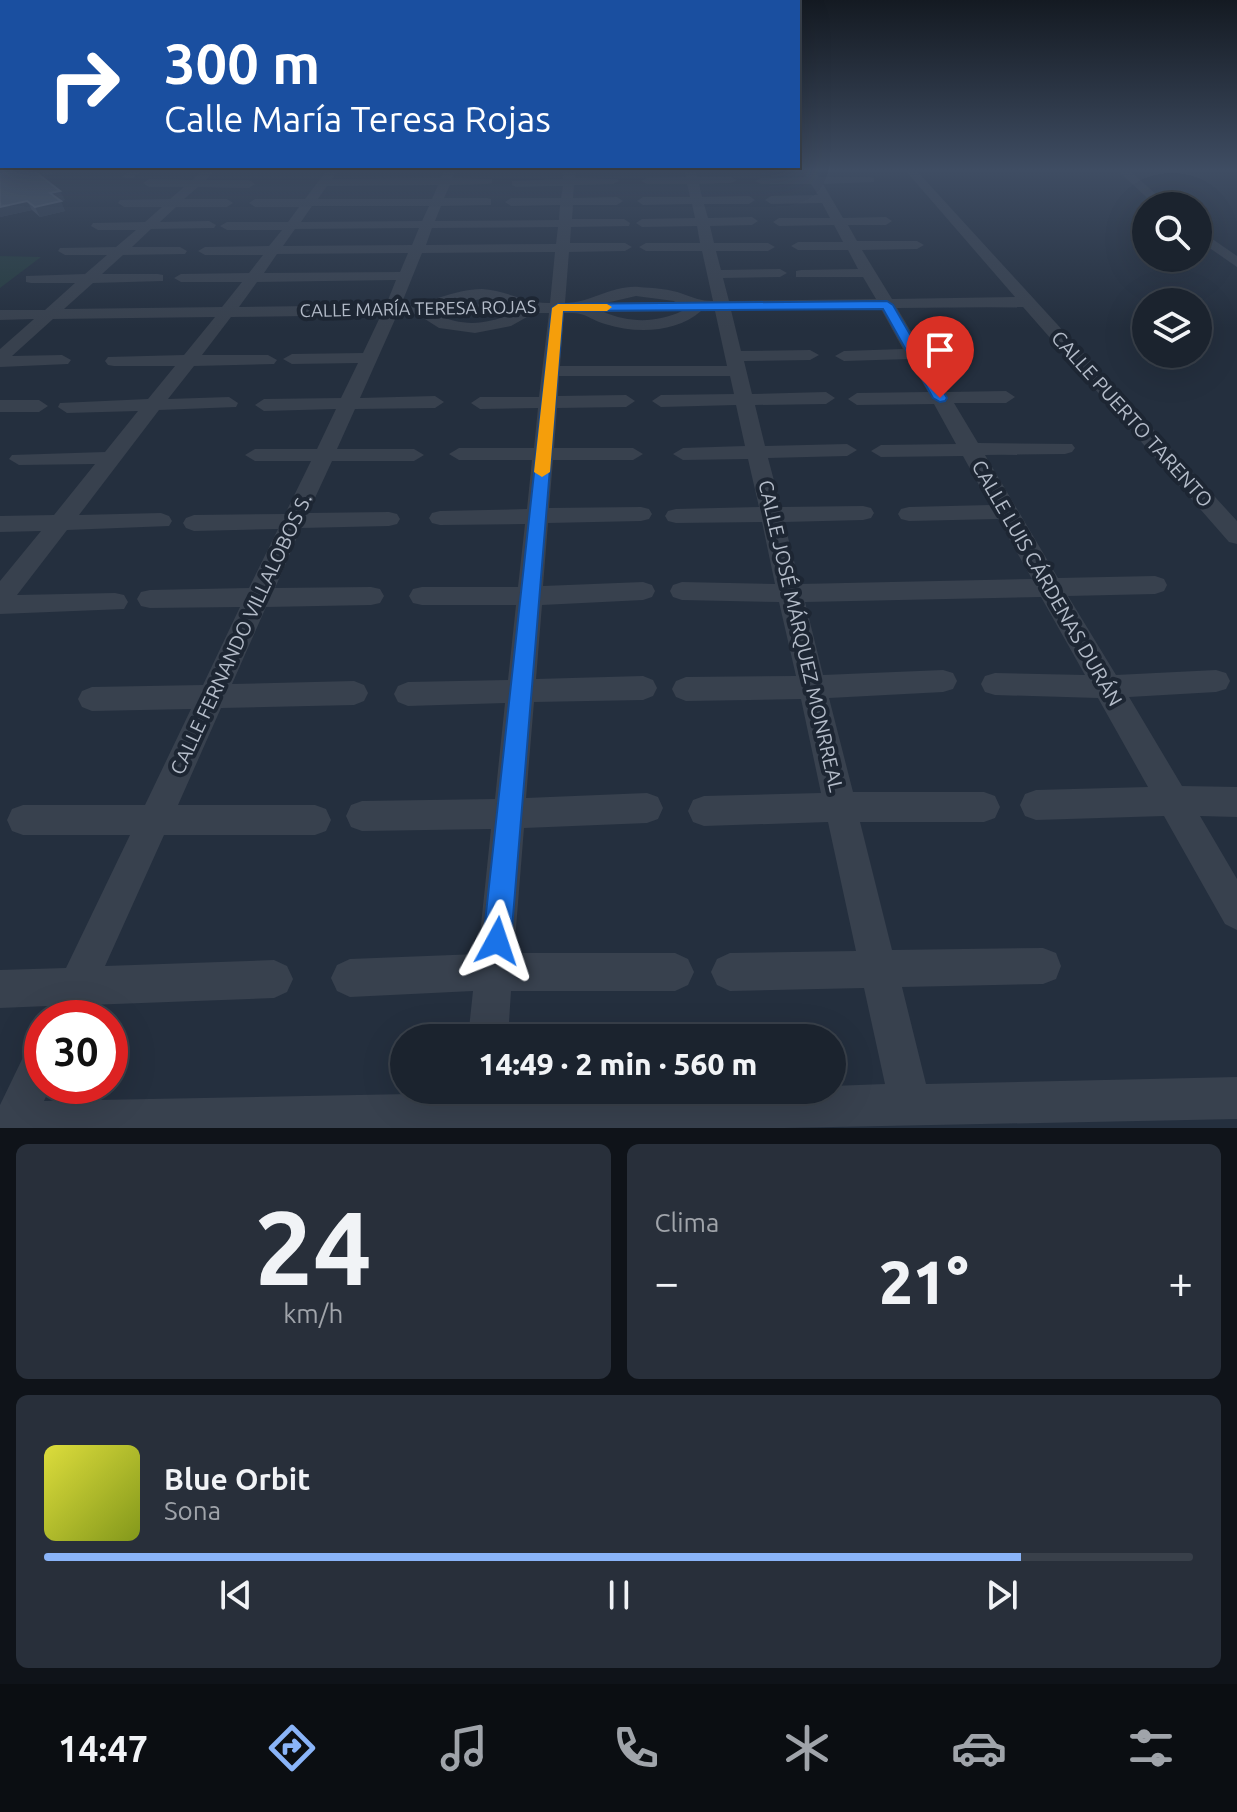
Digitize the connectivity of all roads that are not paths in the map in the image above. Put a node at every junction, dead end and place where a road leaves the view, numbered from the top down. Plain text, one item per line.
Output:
1 (153, 223) edge
2 (303, 223) edge
3 (428, 223) edge
4 (505, 223) edge
5 (565, 223) edge
6 (591, 223) edge
7 (675, 223) edge
8 (703, 223) edge
9 (728, 223) edge
10 (839, 223) edge
11 (957, 223) edge
12 (209, 225) dead end
13 (292, 225) junction
14 (98, 226) dead end
15 (149, 226) junction
16 (227, 226) dead end
17 (1212, 244) edge
18 (852, 245) junction
19 (917, 245) dead end
20 (798, 246) dead end
21 (625, 247) dead end
22 (646, 247) dead end
23 (768, 247) dead end
24 (417, 248) junction
25 (273, 249) junction
26 (65, 251) dead end
27 (121, 251) junction
28 (180, 251) dead end
29 (205, 251) dead end
30 (1237, 263) edge
31 (780, 273) dead end
32 (868, 273) junction
33 (716, 274) junction
34 (801, 274) dead end
35 (405, 276) junction
36 (252, 277) junction
37 (90, 278) junction
38 (158, 278) dead end
39 (181, 278) dead end
40 (31, 279) dead end
41 (1027, 302) junction
42 (887, 305) junction
43 (724, 306) junction
44 (531, 308) junction
45 (558, 308) junction
46 (392, 309) junction
47 (420, 309) junction
48 (286, 311) junction
49 (227, 312) junction
50 (50, 314) junction
51 (0, 315) edge
52 (272, 334) dead end
53 (915, 354) junction
54 (810, 355) dead end
55 (844, 356) dead end
56 (369, 358) junction
57 (292, 359) dead end
58 (0, 360) edge
59 (62, 360) dead end
60 (268, 360) dead end
61 (114, 361) dead end
62 (187, 361) junction
63 (737, 363) junction
64 (551, 371) junction
65 (1006, 397) dead end
66 (826, 398) dead end
67 (940, 398) junction
68 (857, 399) dead end
69 (746, 400) junction
70 (626, 401) dead end
71 (661, 401) dead end
72 (349, 402) junction
73 (435, 402) dead end
74 (548, 402) junction
75 (229, 403) dead end
76 (480, 403) dead end
77 (152, 405) junction
78 (264, 405) dead end
79 (0, 406) edge
80 (39, 406) dead end
81 (67, 407) dead end
82 (1065, 448) dead end
83 (847, 450) dead end
84 (971, 450) junction
85 (881, 451) dead end
86 (543, 453) junction
87 (459, 454) dead end
88 (633, 454) dead end
89 (683, 454) dead end
90 (759, 454) junction
91 (255, 455) dead end
92 (324, 455) junction
93 (414, 455) dead end
94 (110, 458) junction
95 (19, 459) dead end
96 (1006, 512) junction
97 (863, 513) dead end
98 (641, 514) dead end
99 (909, 514) dead end
100 (538, 516) junction
101 (676, 516) dead end
102 (773, 516) junction
103 (440, 518) dead end
104 (389, 519) dead end
105 (294, 520) junction
106 (161, 521) dead end
107 (59, 523) junction
108 (194, 523) dead end
109 (0, 524) edge
110 (1237, 536) edge
111 (1155, 585) dead end
112 (1050, 587) junction
113 (643, 591) dead end
114 (682, 591) dead end
115 (791, 593) junction
116 (371, 596) dead end
117 (422, 596) dead end
118 (530, 596) junction
119 (258, 597) junction
120 (0, 599) edge
121 (150, 599) dead end
122 (115, 602) dead end
123 (0, 605) edge
124 (943, 681) dead end
125 (1216, 681) dead end
126 (995, 684) dead end
127 (813, 687) junction
128 (1107, 687) junction
129 (643, 688) dead end
130 (686, 689) dead end
131 (354, 693) dead end
132 (408, 694) dead end
133 (521, 694) junction
134 (211, 697) junction
135 (92, 699) dead end
136 (1173, 801) junction
137 (1237, 802) edge
138 (1036, 805) dead end
139 (841, 807) junction
140 (984, 807) dead end
141 (647, 808) dead end
142 (704, 811) dead end
143 (509, 814) junction
144 (362, 816) dead end
145 (23, 820) dead end
146 (154, 820) junction
147 (315, 820) dead end
148 (1237, 912) edge
149 (1043, 966) dead end
150 (878, 967) junction
151 (494, 972) junction
152 (675, 972) dead end
153 (730, 972) dead end
154 (350, 978) dead end
155 (274, 979) dead end
156 (0, 989) edge
157 (54, 1000) edge
158 (70, 1000) edge
159 (95, 1000) edge
160 (489, 1024) edge
161 (1237, 1098) edge
162 (24, 1099) edge
163 (846, 1102) edge
164 (910, 1102) junction
165 (473, 1104) edge
166 (393, 1122) edge
167 (12, 1125) edge

1 - 15 street
2 - 13 street
3 - 24 street, CALLE FERNANDO VILLALOBOS S.
4 - 24 street
5 - 45 street
6 - 21 street
7 - 22 street
8 - 33 street, CALLE JOSÉ MÁRQUEZ MONRREAL
9 - 23 street
10 - 18 street, CALLE LUIS CÁRDENAS DURÁN
11 - 41 street, CALLE PUERTO TARENTO
12 - 15 street
13 - 16 street
13 - 25 street
14 - 15 street
15 - 27 street
17 - 30 street
18 - 19 street
18 - 20 street
18 - 32 street, CALLE LUIS CÁRDENAS DURÁN
24 - 25 street
24 - 35 street, CALLE FERNANDO VILLALOBOS S.
25 - 29 street
25 - 36 street
26 - 27 street
27 - 28 street
27 - 37 street
31 - 33 street
32 - 34 street
32 - 42 street, CALLE LUIS CÁRDENAS DURÁN
33 - 43 street, CALLE JOSÉ MÁRQUEZ MONRREAL
35 - 36 street
35 - 46 street, CALLE FERNANDO VILLALOBOS S.
36 - 39 street
36 - 49 street
37 - 38 street
37 - 40 street
37 - 50 street
41 - 42 street, CALLE MARÍA TERESA ROJAS
41 - 110 street, CALLE PUERTO TARENTO
42 - 43 street, CALLE MARÍA TERESA ROJAS
42 - 53 street, CALLE LUIS CÁRDENAS DURÁN
43 - 45 street, CALLE MARÍA TERESA ROJAS
43 - 63 street, CALLE JOSÉ MÁRQUEZ MONRREAL
44 - 45 street, CALLE MARÍA TERESA ROJAS
44 - 47 street
44 - 47 street
45 - 64 street
46 - 47 street, CALLE MARÍA TERESA ROJAS
46 - 48 street, CALLE MARÍA TERESA ROJAS
46 - 56 street, CALLE FERNANDO VILLALOBOS S.
48 - 49 street, CALLE MARÍA TERESA ROJAS
48 - 52 street
49 - 50 street, CALLE MARÍA TERESA ROJAS
49 - 62 street
50 - 51 street, CALLE MARÍA TERESA ROJAS
50 - 58 street
53 - 55 street
53 - 67 street, CALLE LUIS CÁRDENAS DURÁN
54 - 63 street
56 - 57 street
56 - 72 street, CALLE FERNANDO VILLALOBOS S.
58 - 59 street
60 - 62 street
61 - 62 street
62 - 77 street
63 - 64 street
63 - 69 street, CALLE JOSÉ MÁRQUEZ MONRREAL
64 - 74 street
65 - 67 street
66 - 69 street
67 - 68 street
67 - 84 street, CALLE LUIS CÁRDENAS DURÁN
69 - 71 street
69 - 90 street, CALLE JOSÉ MÁRQUEZ MONRREAL
70 - 74 street
72 - 73 street
72 - 78 street
72 - 92 street, CALLE FERNANDO VILLALOBOS S.
74 - 76 street
74 - 86 street
75 - 77 street
77 - 81 street
77 - 94 street
79 - 80 street
82 - 84 street
83 - 90 street
84 - 85 street
84 - 96 street, CALLE LUIS CÁRDENAS DURÁN
86 - 87 street
86 - 88 street
86 - 100 street
89 - 90 street
90 - 102 street, CALLE JOSÉ MÁRQUEZ MONRREAL
91 - 92 street
92 - 93 street
92 - 105 street, CALLE FERNANDO VILLALOBOS S.
94 - 95 street
94 - 107 street
96 - 99 street
96 - 112 street, CALLE LUIS CÁRDENAS DURÁN
97 - 102 street
98 - 100 street
100 - 103 street
100 - 118 street
101 - 102 street
102 - 115 street, CALLE JOSÉ MÁRQUEZ MONRREAL
104 - 105 street
105 - 108 street
105 - 119 street, CALLE FERNANDO VILLALOBOS S.
106 - 107 street
107 - 109 street
107 - 120 street
111 - 112 street
112 - 115 street
112 - 128 street, CALLE LUIS CÁRDENAS DURÁN
113 - 118 street
114 - 115 street
115 - 127 street, CALLE JOSÉ MÁRQUEZ MONRREAL
116 - 119 street
117 - 118 street
118 - 133 street
119 - 121 street
119 - 134 street, CALLE FERNANDO VILLALOBOS S.
122 - 123 street
124 - 127 street
125 - 128 street
126 - 128 street
127 - 130 street
127 - 139 street, CALLE JOSÉ MÁRQUEZ MONRREAL
128 - 136 street, CALLE LUIS CÁRDENAS DURÁN
129 - 133 street
131 - 134 street
132 - 133 street
133 - 143 street
134 - 135 street
134 - 146 street, CALLE FERNANDO VILLALOBOS S.
136 - 137 street
136 - 138 street
136 - 148 street, CALLE LUIS CÁRDENAS DURÁN
139 - 140 street
139 - 142 street
139 - 150 street, CALLE JOSÉ MÁRQUEZ MONRREAL
141 - 143 street
143 - 144 street
143 - 151 street
145 - 146 street
146 - 147 street
146 - 158 street, CALLE FERNANDO VILLALOBOS S.
149 - 150 street
150 - 153 street
150 - 164 street, CALLE JOSÉ MÁRQUEZ MONRREAL
151 - 152 street
151 - 154 street
151 - 160 street
155 - 159 street
156 - 157 street
161 - 164 street
162 - 167 street
163 - 164 street
165 - 166 street
166 - 167 street

